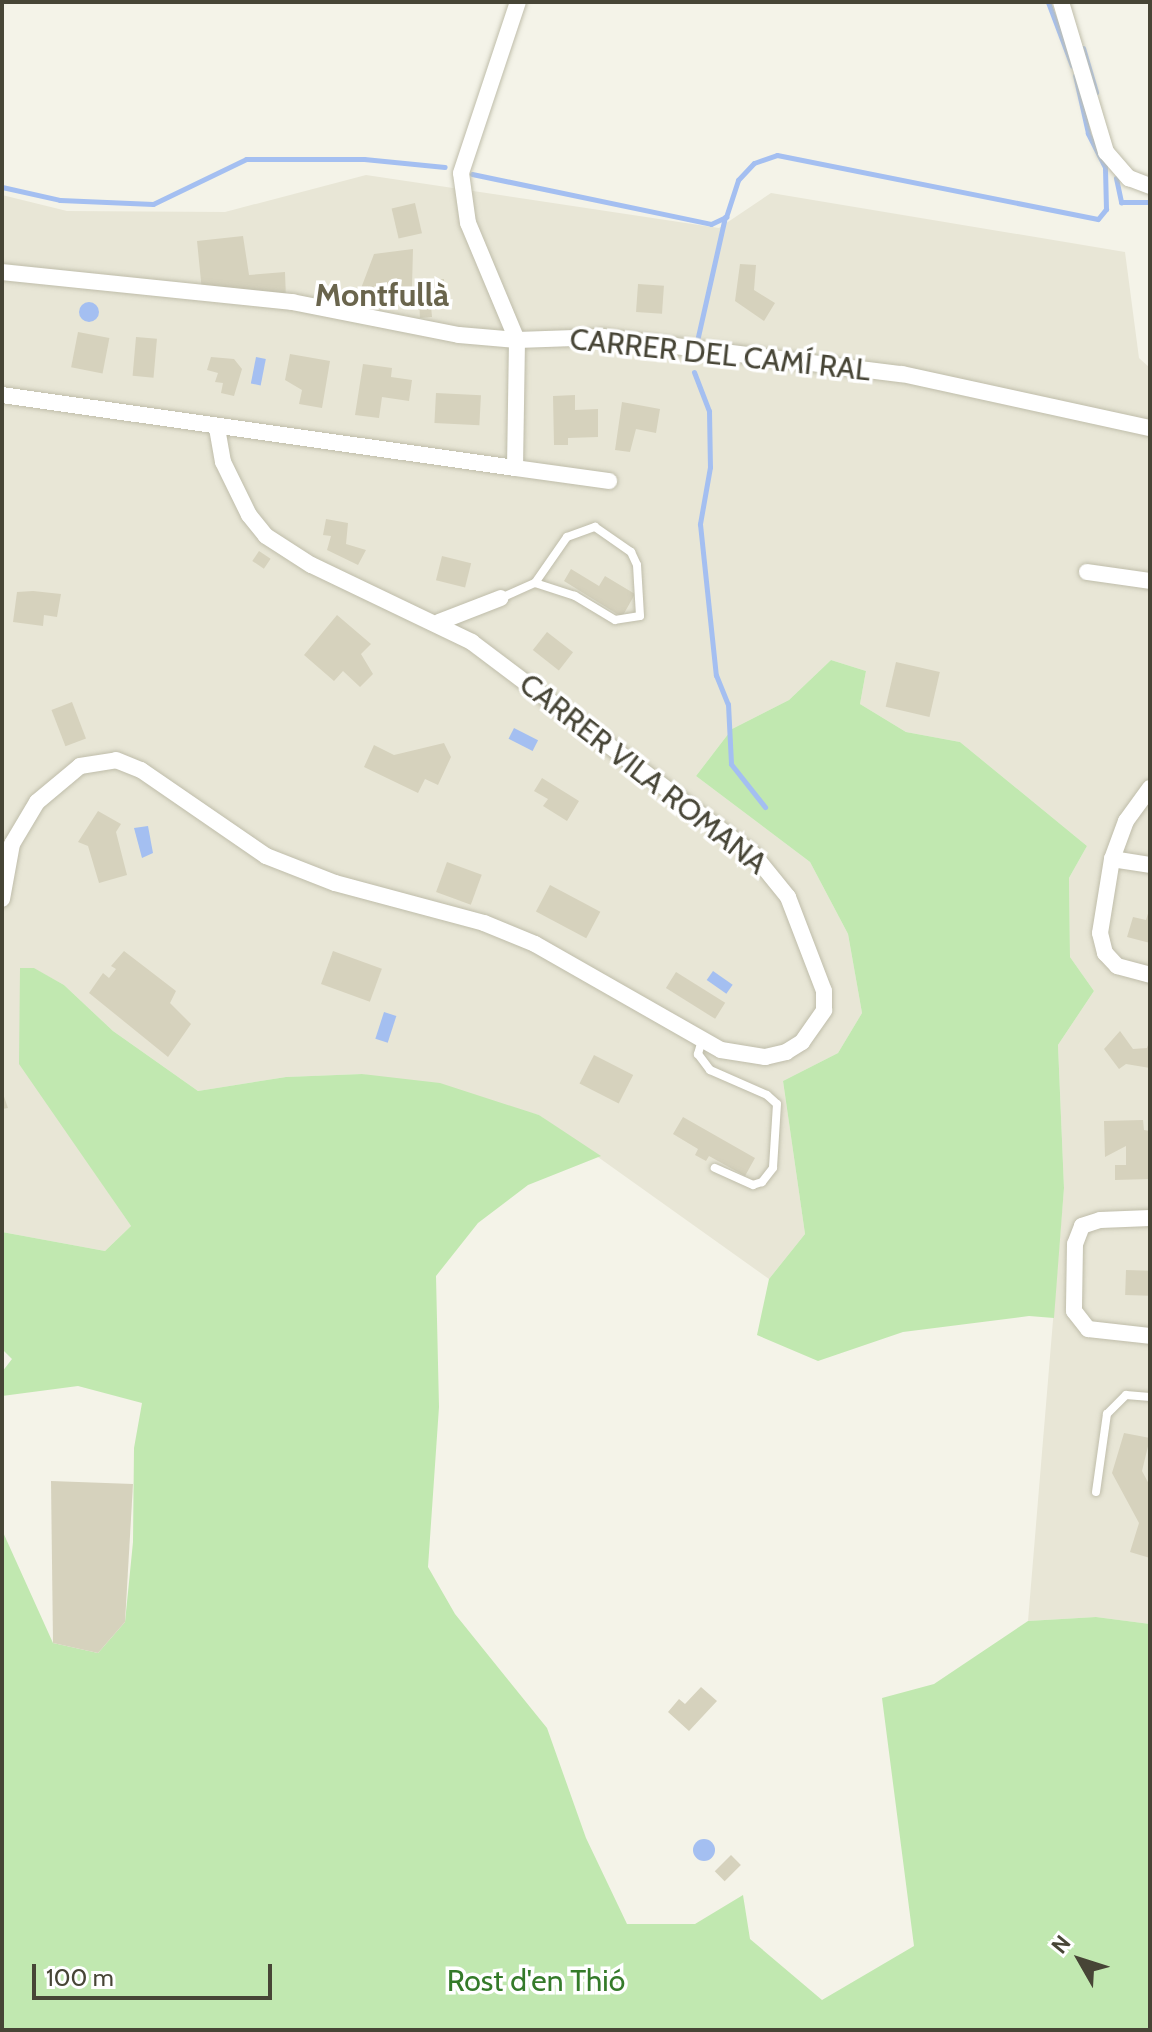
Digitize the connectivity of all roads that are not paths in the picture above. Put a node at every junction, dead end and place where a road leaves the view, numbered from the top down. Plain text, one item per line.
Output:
1 (518, 2) edge
2 (1061, 2) edge
3 (1150, 186) edge
4 (2, 272) edge
5 (517, 340) junction
6 (2, 395) edge
7 (1150, 428) edge
8 (217, 429) junction
9 (515, 468) junction
10 (609, 481) dead end
11 (1087, 572) dead end
12 (1150, 581) edge
13 (535, 583) junction
14 (501, 598) joint
15 (439, 622) junction
16 (1150, 788) edge
17 (1112, 859) junction
18 (1150, 865) edge
19 (2, 899) edge
20 (1150, 975) edge
21 (702, 1040) junction
22 (715, 1168) dead end
23 (1150, 1218) edge
24 (1150, 1336) edge
25 (1150, 1397) edge
26 (1096, 1492) dead end

1 - 5 street
2 - 3 street
4 - 5 street, CARRER DEL CAMÍ RAL
5 - 7 street, CARRER DEL CAMÍ RAL
5 - 9 street
6 - 8 street
8 - 9 street
8 - 15 street, CARRER VILA ROMANA
9 - 10 street
11 - 12 street
13 - 13 lane
13 - 14 lane
14 - 15 street
15 - 21 street, CARRER VILA ROMANA
16 - 17 street
17 - 18 street
17 - 20 street
19 - 21 street, CARRER VILA ROMANA
21 - 22 lane
23 - 24 street
25 - 26 lane

